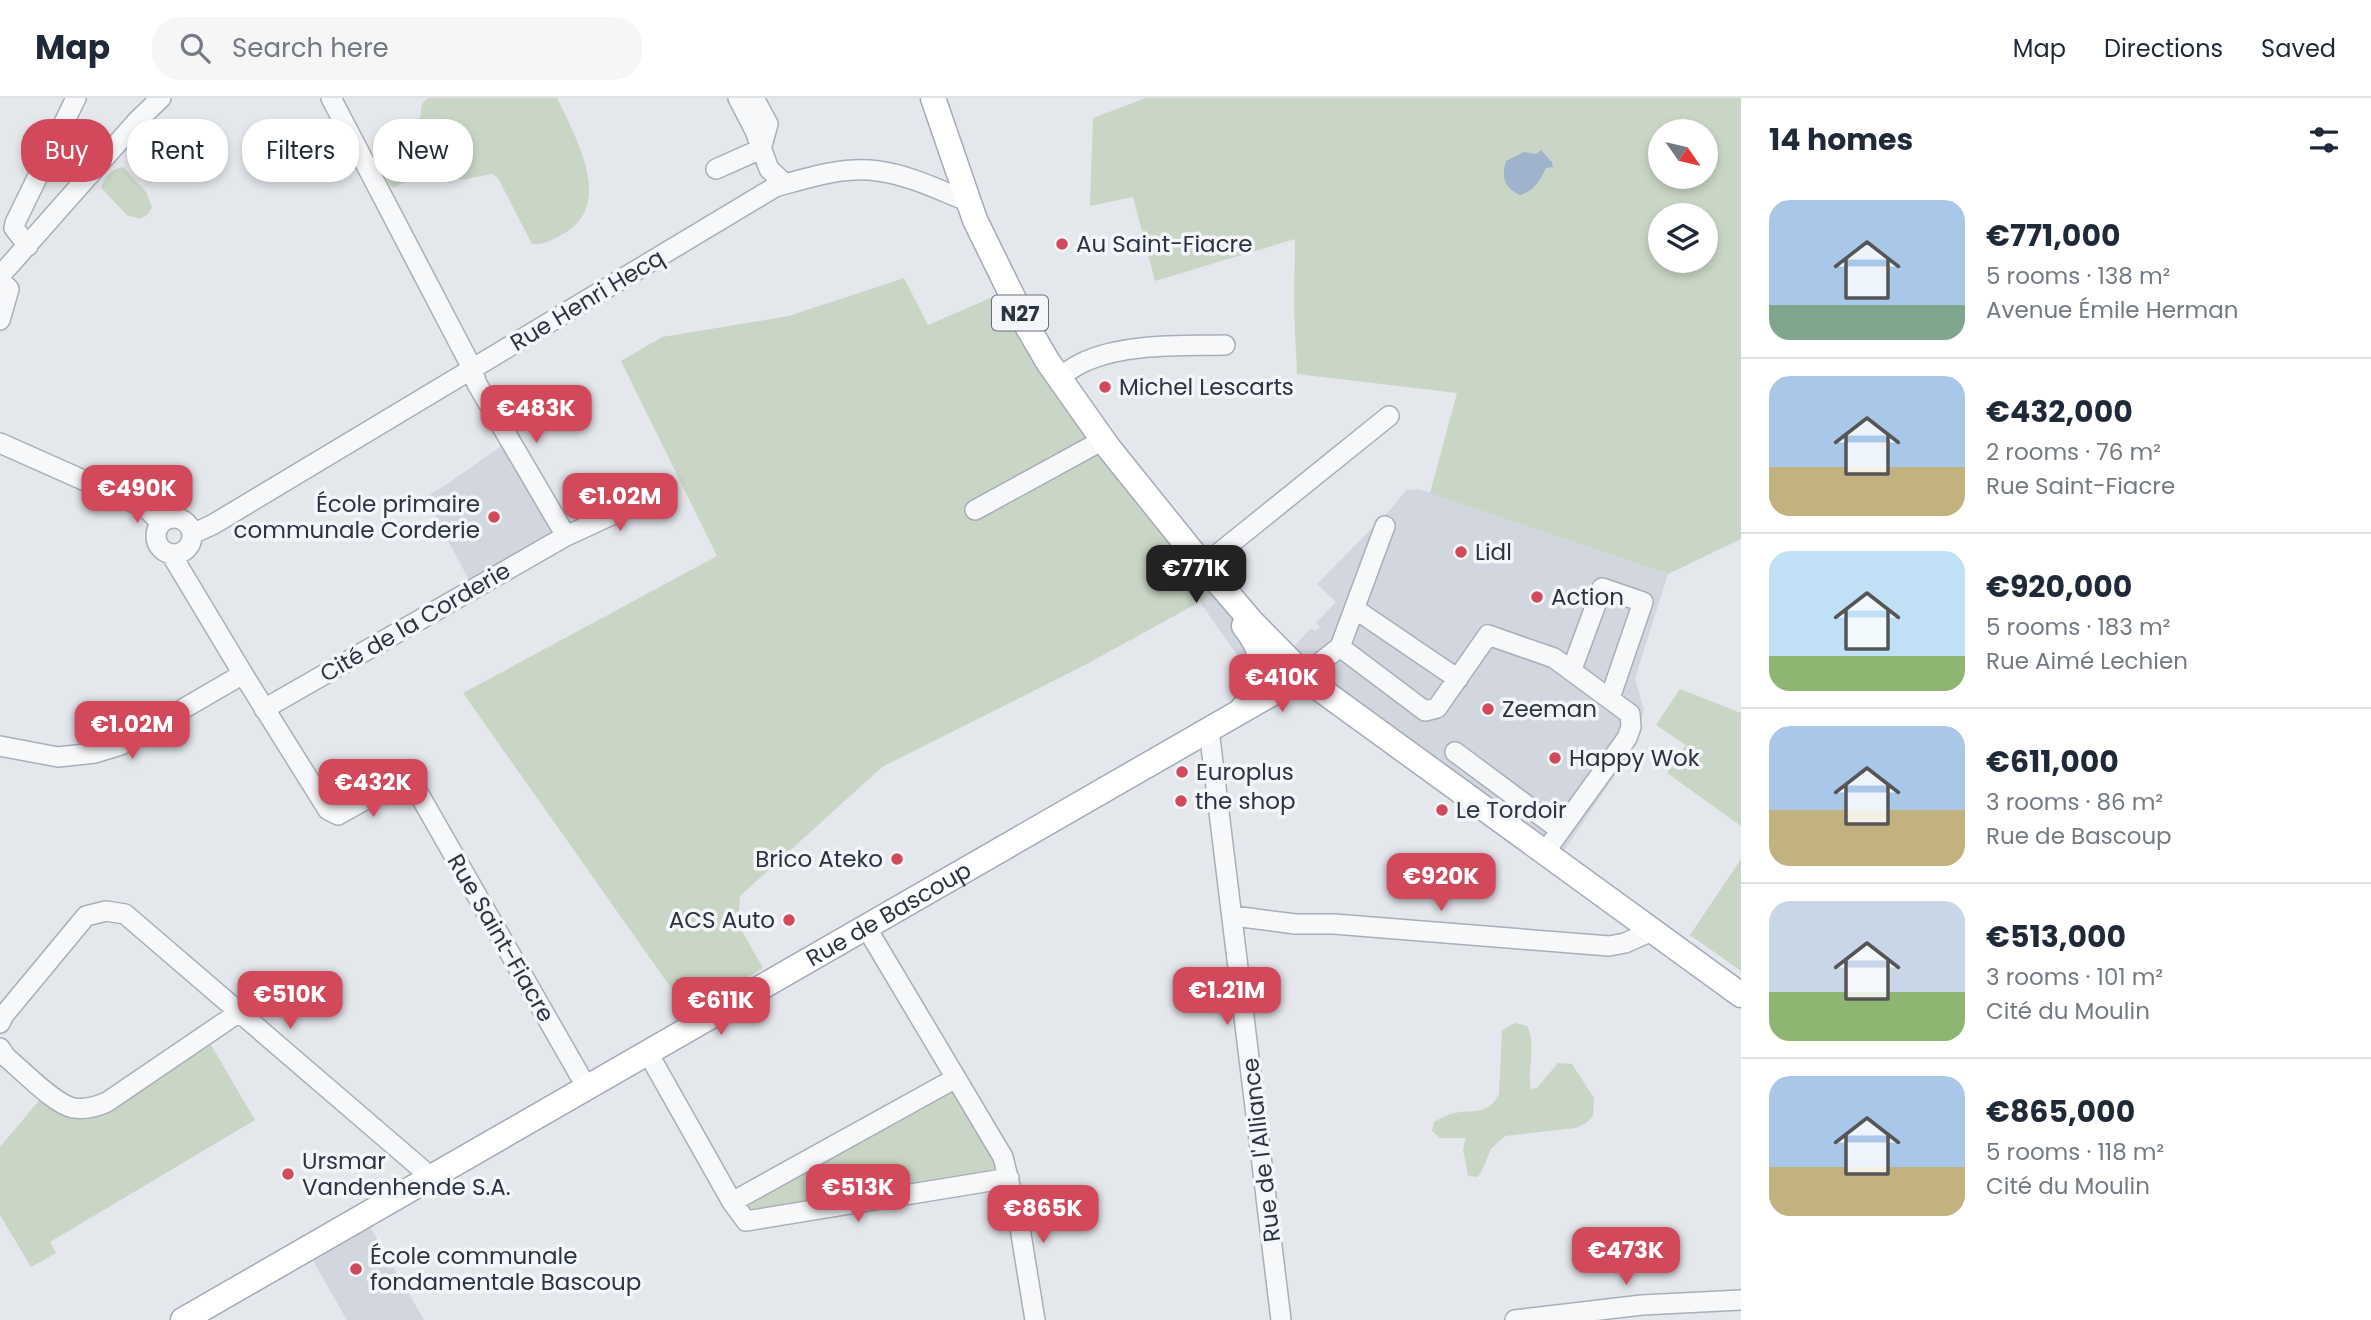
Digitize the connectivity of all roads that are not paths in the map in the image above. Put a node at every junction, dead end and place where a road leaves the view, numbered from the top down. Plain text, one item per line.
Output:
1 (76, 98) edge
2 (161, 98) edge
3 (331, 98) edge
4 (738, 98) edge
5 (754, 98) edge
6 (933, 98) edge
7 (761, 149) junction
8 (716, 169) dead end
9 (769, 169) junction
10 (785, 184) junction
11 (766, 193) junction
12 (967, 201) junction
13 (28, 246) junction
14 (0, 278) edge
15 (0, 320) edge
16 (1225, 345) dead end
17 (472, 368) junction
18 (1058, 378) junction
19 (1389, 416) dead end
20 (1103, 440) junction
21 (0, 443) edge
22 (648, 490) dead end
23 (1152, 503) junction
24 (975, 510) dead end
25 (161, 523) junction
26 (1385, 526) dead end
27 (192, 534) junction
28 (566, 536) junction
29 (171, 554) junction
30 (1203, 565) junction
31 (1355, 609) junction
32 (1340, 647) junction
33 (1572, 670) junction
34 (243, 674) junction
35 (1304, 675) junction
36 (1458, 678) junction
37 (1610, 698) junction
38 (264, 709) junction
39 (1237, 714) junction
40 (1209, 730) junction
41 (0, 746) edge
42 (1455, 752) dead end
43 (1560, 830) junction
44 (1545, 852) junction
45 (1234, 916) junction
46 (866, 927) junction
47 (1652, 931) junction
48 (1741, 995) edge
49 (238, 1013) junction
50 (0, 1023) edge
51 (0, 1048) edge
52 (648, 1053) junction
53 (956, 1078) junction
54 (587, 1088) junction
55 (431, 1177) junction
56 (1009, 1178) junction
57 (732, 1202) junction
58 (1741, 1300) edge
59 (183, 1320) edge
60 (1035, 1320) edge
61 (1281, 1320) edge
62 (1515, 1320) edge

1 - 13 street
2 - 13 street
3 - 17 street
4 - 7 street
5 - 7 street
6 - 12 main road, N27
7 - 8 street
7 - 9 street
9 - 10 street
9 - 11 street
10 - 11 street, Rue Henri Hecq
10 - 12 street, Rue Henri Hecq
11 - 17 street, Rue Henri Hecq
12 - 18 main road, N27
13 - 14 street
14 - 15 street
16 - 18 street
17 - 27 street, Rue Henri Hecq
17 - 28 street
18 - 20 main road, N27
19 - 30 street
20 - 23 main road, N27
20 - 24 street
21 - 25 street
22 - 28 street, Cité de la Corderie
23 - 30 main road, N27
23 - 39 main road
25 - 27 street
25 - 29 street
26 - 31 street
27 - 29 street
28 - 38 street, Cité de la Corderie
29 - 34 street, Rue Saint-Fiacre
30 - 35 main road, N27
31 - 32 street
31 - 36 street
32 - 35 street
32 - 36 street
33 - 36 street
33 - 37 street
33 - 37 street
34 - 38 street, Rue Saint-Fiacre
34 - 41 street
35 - 39 main road, Rue de Bascoup
35 - 44 main road, N27
37 - 43 street
38 - 54 street, Rue Saint-Fiacre
39 - 40 main road, Rue de Bascoup
40 - 45 street, Rue de l'Alliance
40 - 46 main road, Rue de Bascoup
42 - 43 street
43 - 44 street
44 - 47 main road, N27
45 - 47 street
45 - 61 street, Rue de l'Alliance
46 - 52 main road, Rue de Bascoup
46 - 53 street
47 - 48 main road, N27
49 - 50 street
49 - 51 street
49 - 55 street
52 - 54 main road, Rue de Bascoup
52 - 57 street
53 - 56 street
53 - 57 street
54 - 55 main road, Rue de Bascoup
55 - 59 main road, Rue de Bascoup
56 - 57 street
56 - 60 street
58 - 62 street

